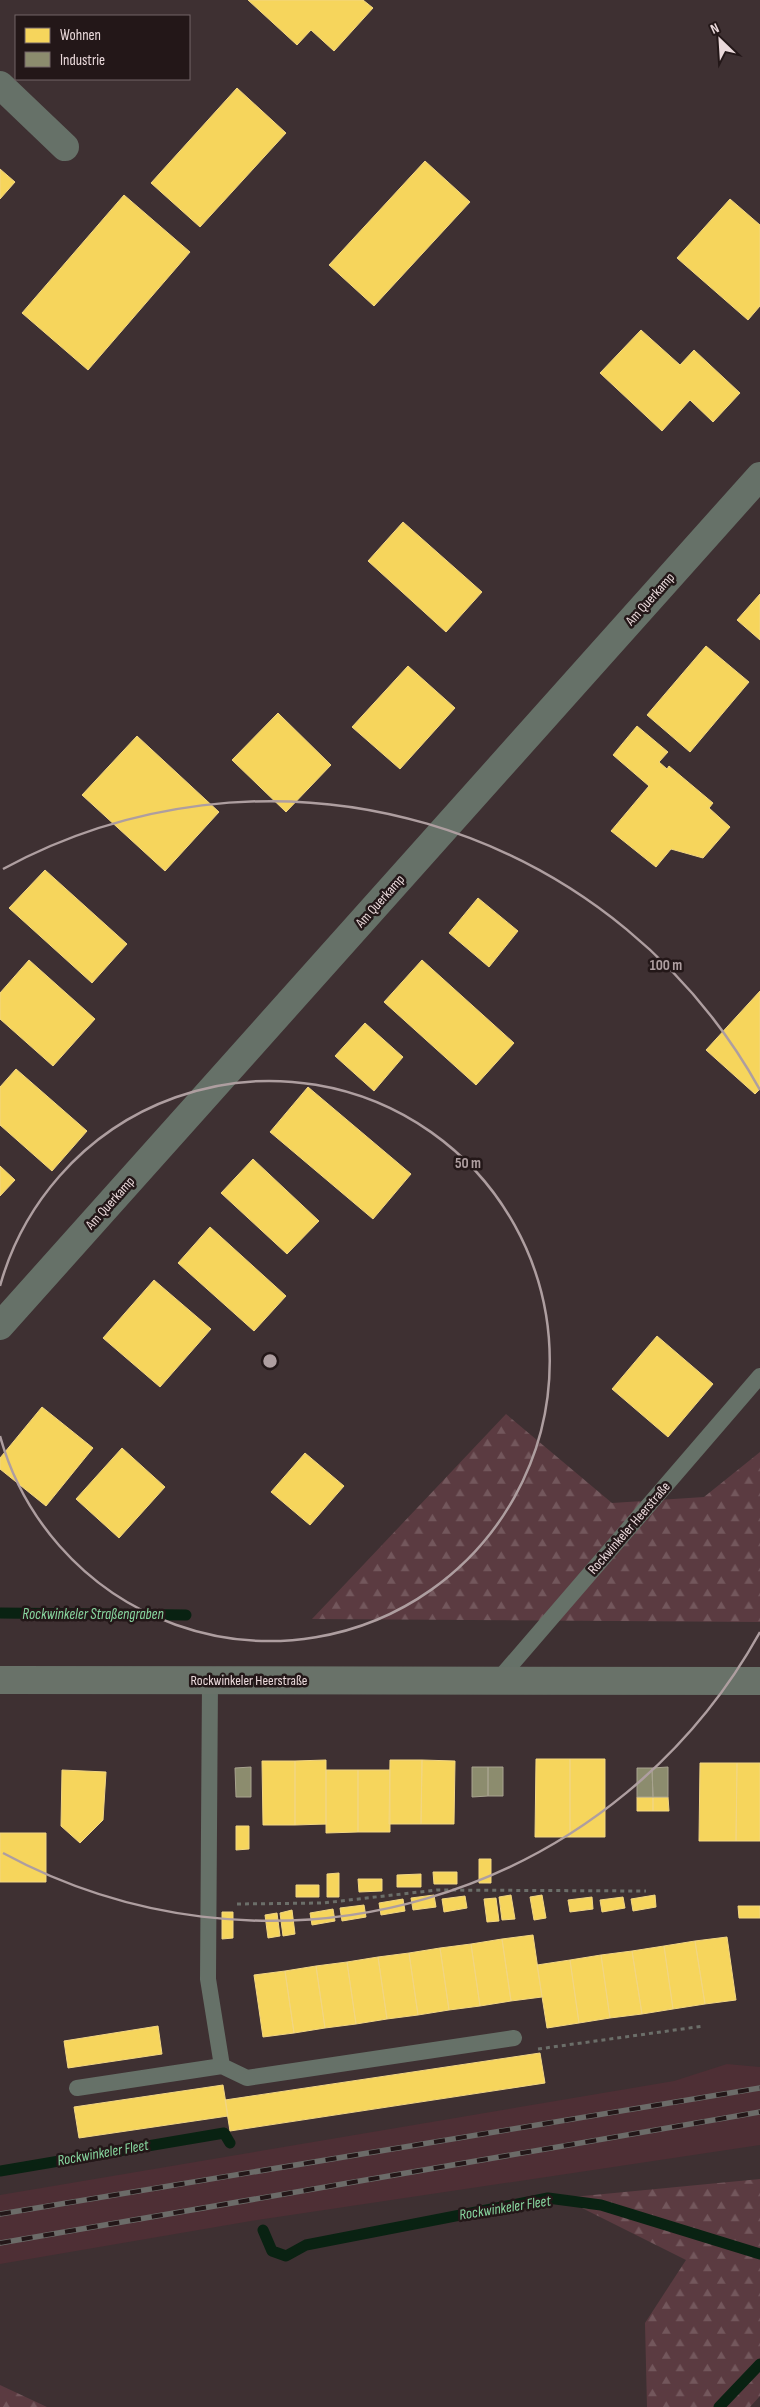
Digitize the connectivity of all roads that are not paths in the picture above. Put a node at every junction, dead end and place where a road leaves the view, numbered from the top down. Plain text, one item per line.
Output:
1 (0, 85) edge
2 (65, 147) dead end
3 (760, 476) edge
4 (0, 1326) edge
5 (760, 1376) edge
6 (0, 1680) edge
7 (210, 1680) junction
8 (498, 1680) junction
9 (760, 1681) edge
10 (514, 2038) road end
11 (222, 2066) junction
12 (77, 2088) dead end

1 - 2 street
3 - 4 street, Am Querkamp
5 - 8 lane, Rockwinkeler Heerstraße
6 - 7 main road, Rockwinkeler Heerstraße
7 - 8 main road, Rockwinkeler Heerstraße
7 - 11 lane
8 - 9 main road, Rockwinkeler Heerstraße
10 - 11 lane
11 - 12 lane

